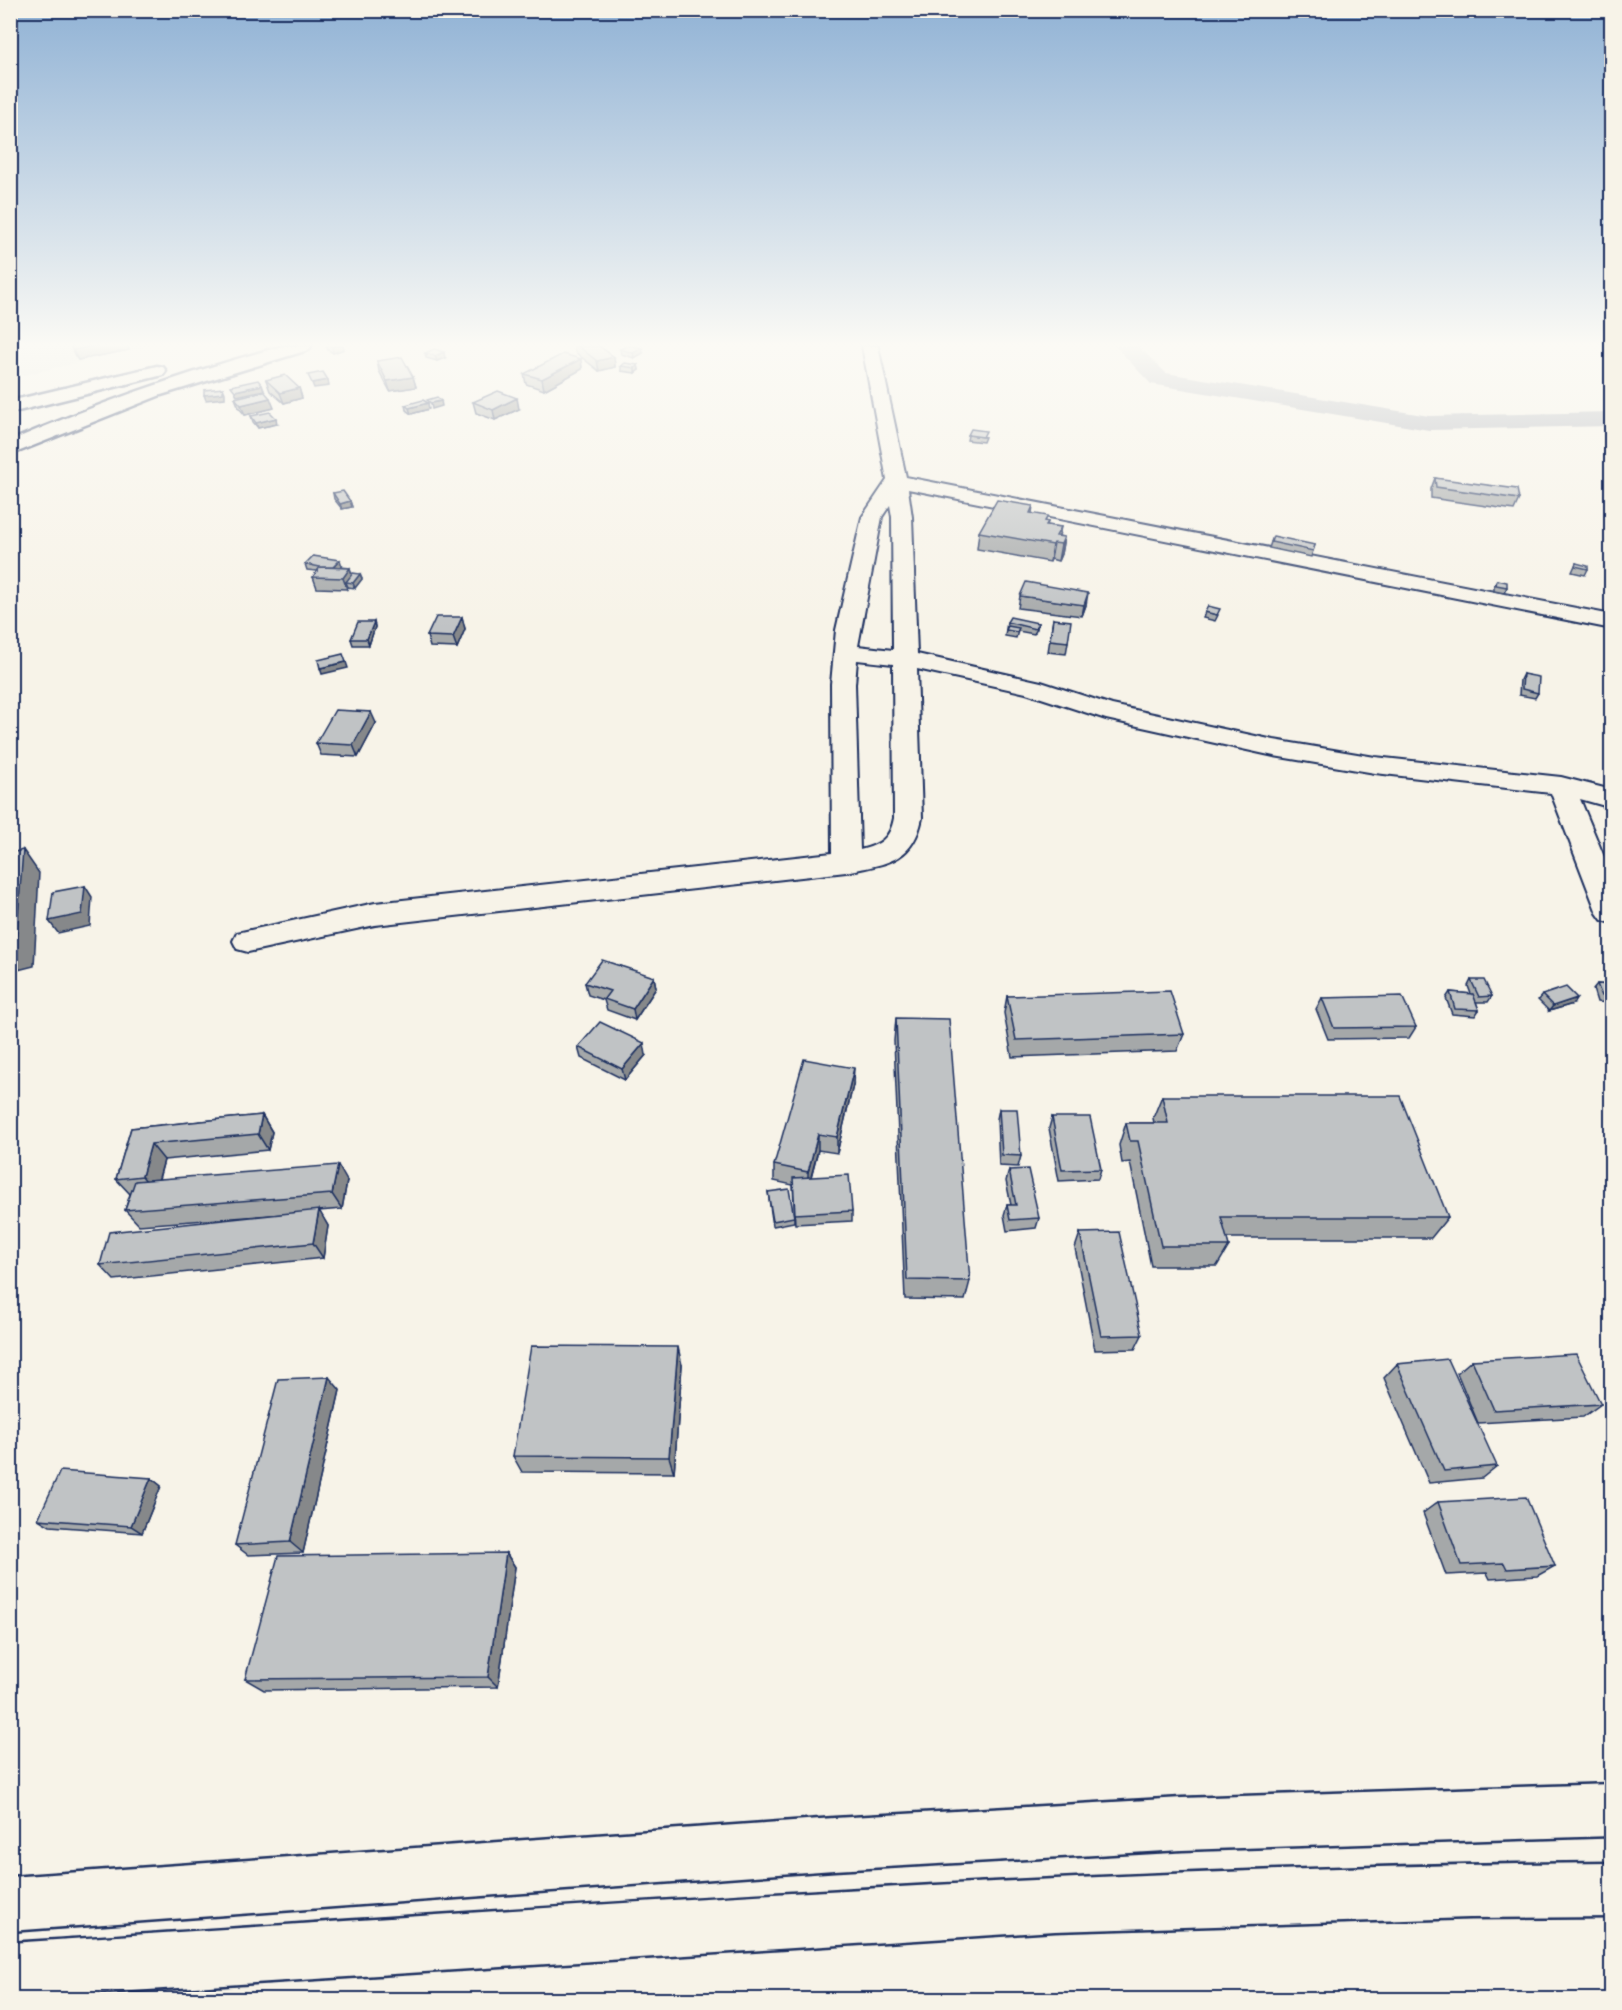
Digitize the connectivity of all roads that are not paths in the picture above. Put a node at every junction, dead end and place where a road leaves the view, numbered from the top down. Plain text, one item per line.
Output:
1 (31, 440) edge
2 (890, 440) edge
3 (10, 448) edge
4 (896, 481) junction
5 (1611, 622) edge
6 (846, 651) junction
7 (905, 659) junction
8 (1561, 786) junction
9 (1611, 799) edge
10 (846, 862) junction
11 (1611, 913) edge
12 (248, 941) dead end
13 (1611, 1810) edge
14 (1611, 1890) edge
15 (10, 1904) edge
16 (10, 1971) edge

1 - 3 highway
2 - 4 street
4 - 5 street
4 - 6 street
4 - 7 street
6 - 7 street
6 - 10 street
7 - 8 street
7 - 10 street
8 - 9 street
8 - 11 street
10 - 12 street
13 - 15 highway
14 - 16 highway

